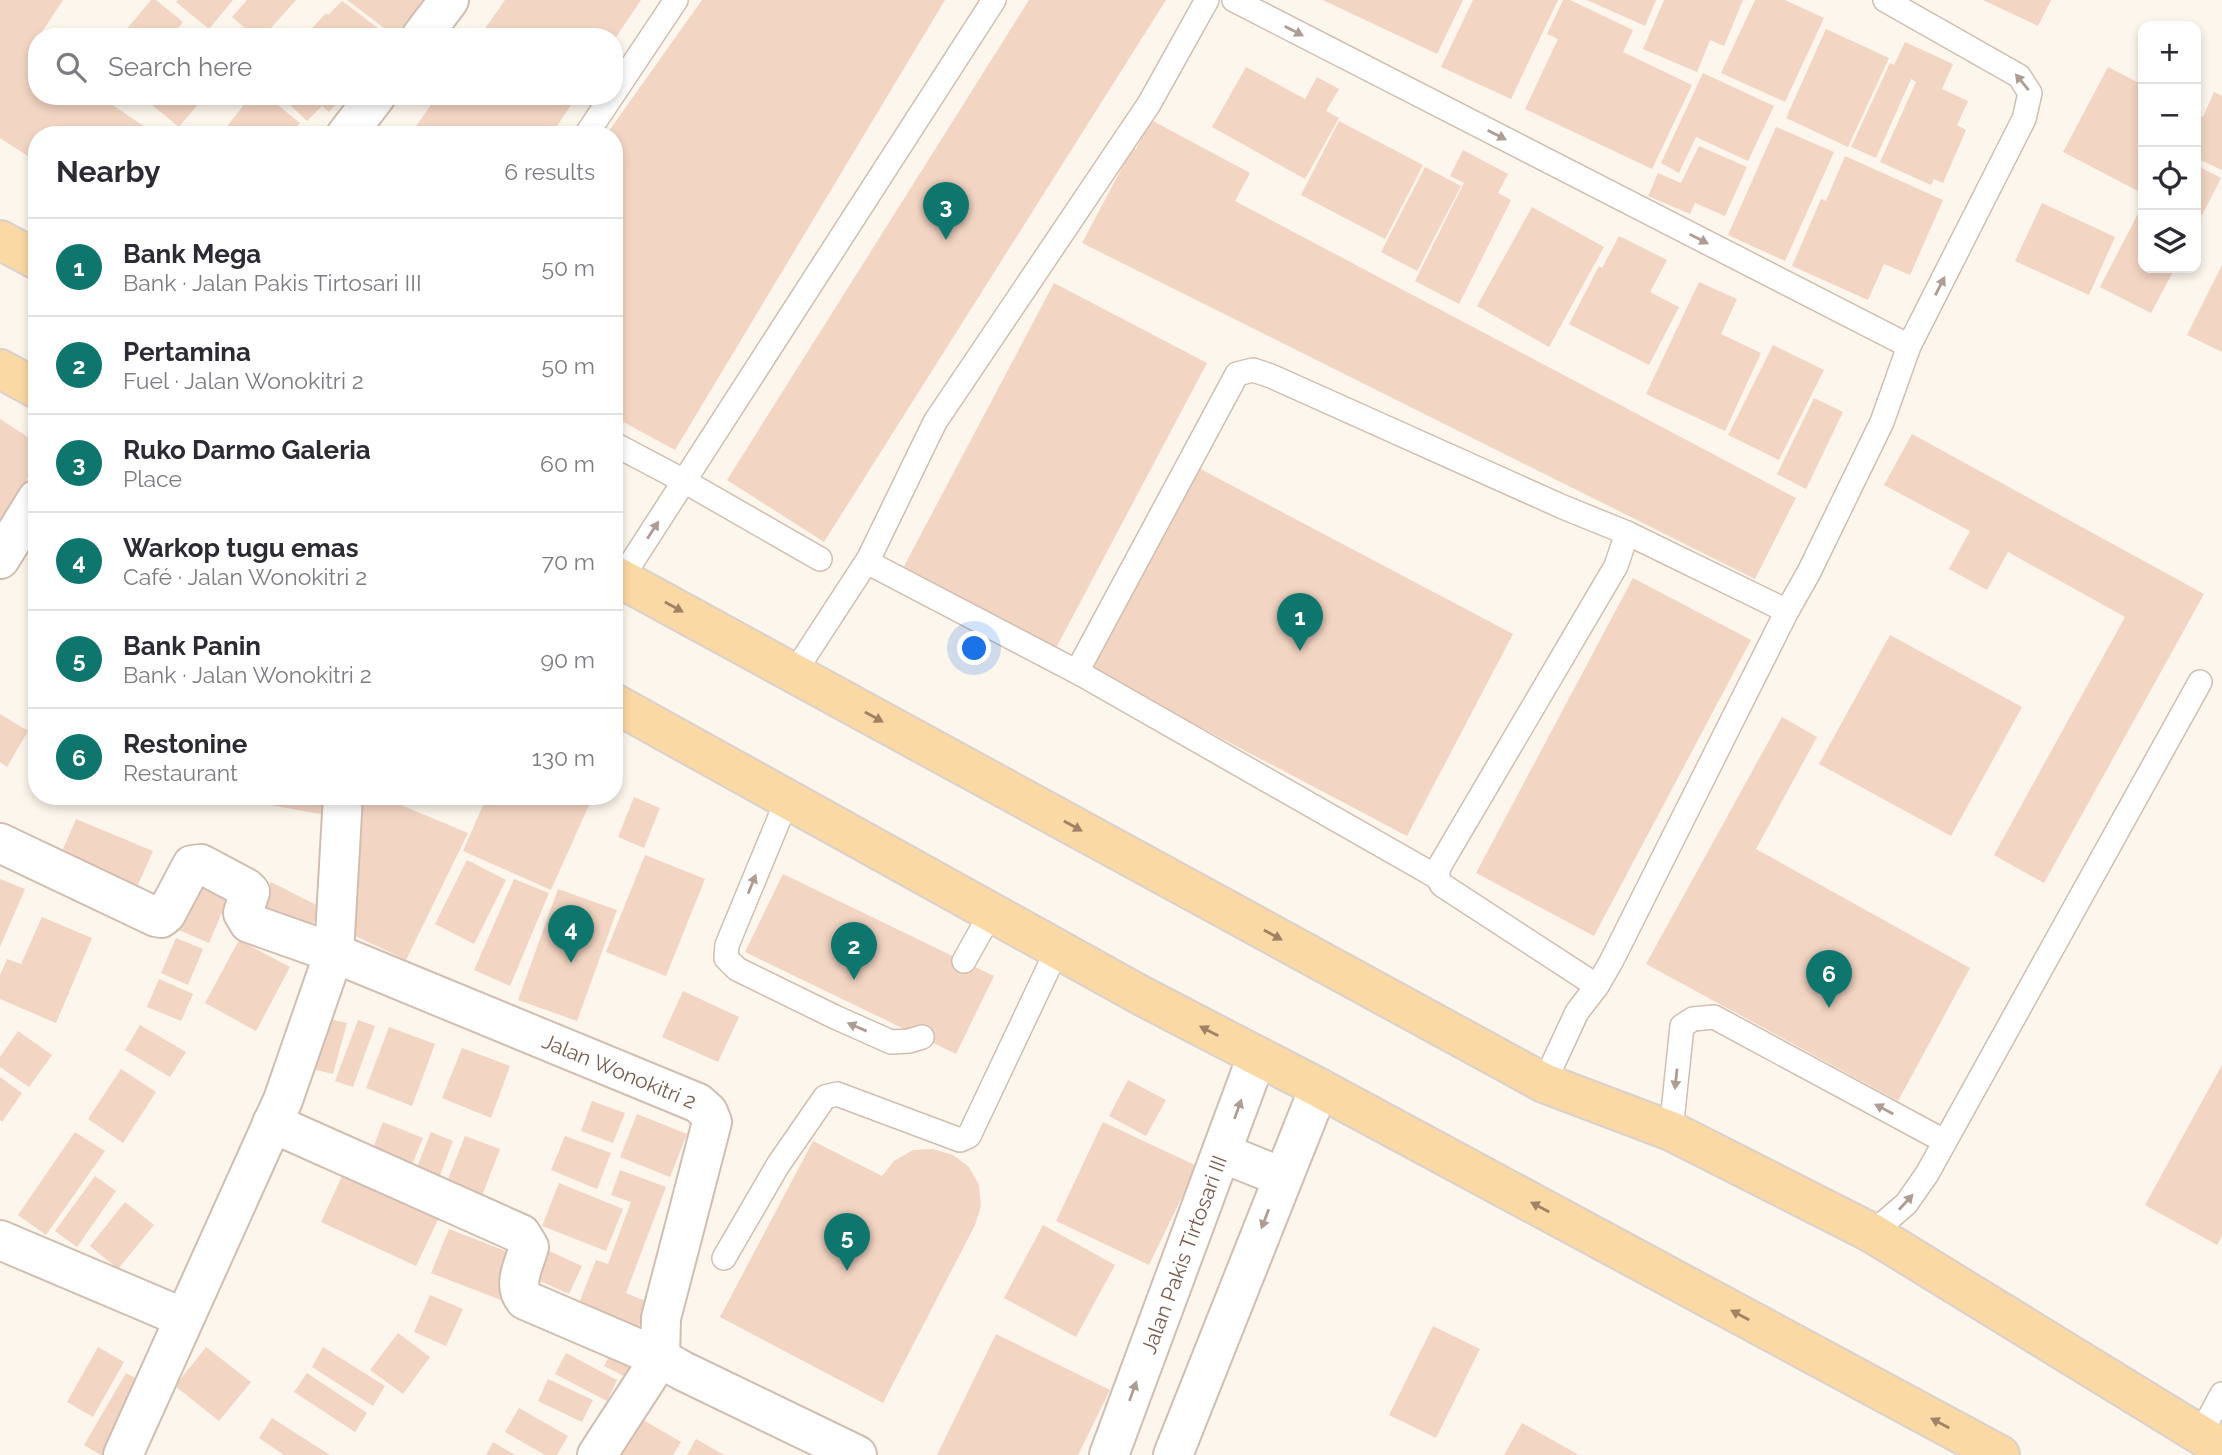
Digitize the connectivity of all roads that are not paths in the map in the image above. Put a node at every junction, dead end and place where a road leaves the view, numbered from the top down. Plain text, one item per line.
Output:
1 (449, 0) edge
2 (676, 0) edge
3 (994, 0) edge
4 (1206, 0) edge
5 (1234, 0) edge
6 (1885, 0) edge
7 (428, 28) edge
8 (623, 80) edge
9 (369, 105) edge
10 (606, 105) edge
11 (353, 126) edge
12 (592, 126) edge
13 (0, 240) edge
14 (28, 255) edge
15 (1909, 346) junction
16 (0, 369) edge
17 (28, 383) edge
18 (623, 449) edge
19 (684, 481) junction
20 (28, 514) edge
21 (1628, 533) junction
22 (0, 559) edge
23 (820, 559) dead end
24 (867, 562) junction
25 (623, 570) edge
26 (623, 580) edge
27 (1787, 611) junction
28 (794, 673) junction
29 (1081, 674) junction
30 (2200, 682) dead end
31 (623, 708) edge
32 (787, 800) junction
33 (343, 805) edge
34 (0, 844) edge
35 (1437, 877) junction
36 (991, 913) junction
37 (1058, 950) junction
38 (334, 953) junction
39 (964, 961) dead end
40 (1597, 986) junction
41 (922, 1037) dead end
42 (1257, 1056) junction
43 (1544, 1083) junction
44 (1319, 1088) junction
45 (272, 1123) junction
46 (1671, 1131) junction
47 (1944, 1141) junction
48 (1222, 1153) junction
49 (1282, 1177) junction
50 (1872, 1233) junction
51 (0, 1240) edge
52 (724, 1258) dead end
53 (184, 1318) junction
54 (660, 1357) junction
55 (2222, 1394) edge
56 (2211, 1441) edge
57 (122, 1455) edge
58 (597, 1455) edge
59 (857, 1455) edge
60 (1109, 1455) edge
61 (1173, 1455) edge
62 (2000, 1455) edge

1 - 7 street
2 - 8 lane
3 - 19 lane
4 - 24 lane
5 -> 15 lane
15 -> 6 lane
9 - 11 street
10 - 12 lane
13 - 14 main road
15 - 27 lane
16 - 17 main road
18 - 19 lane
19 - 23 lane
25 -> 19 lane
20 - 22 street
21 - 27 lane
21 - 29 lane
21 - 35 lane
24 - 28 lane
24 - 29 lane
26 -> 28 main road
27 - 40 lane
28 -> 43 main road
29 - 35 lane
30 - 47 lane
31 - 32 main road
32 - 36 main road
41 -> 32 lane
33 - 38 street
34 - 38 street, Jalan Wonokitri 2
35 - 40 lane
36 - 37 main road
36 - 39 lane
42 -> 37 main road
37 - 52 lane
38 - 45 street
38 - 54 street, Jalan Wonokitri 2
40 - 43 lane
42 - 44 main road
48 -> 42 street, Jalan Pakis Tirtosari III
43 - 46 main road
44 - 49 street
62 -> 44 main road
45 - 53 street
45 - 54 street
47 -> 46 lane
46 - 50 main road
50 -> 47 lane
48 - 49 street
60 -> 48 street, Jalan Pakis Tirtosari III
49 -> 61 street
50 - 56 main road
51 - 53 street
53 - 57 street
54 - 58 street
54 - 59 street
55 - 56 lane

